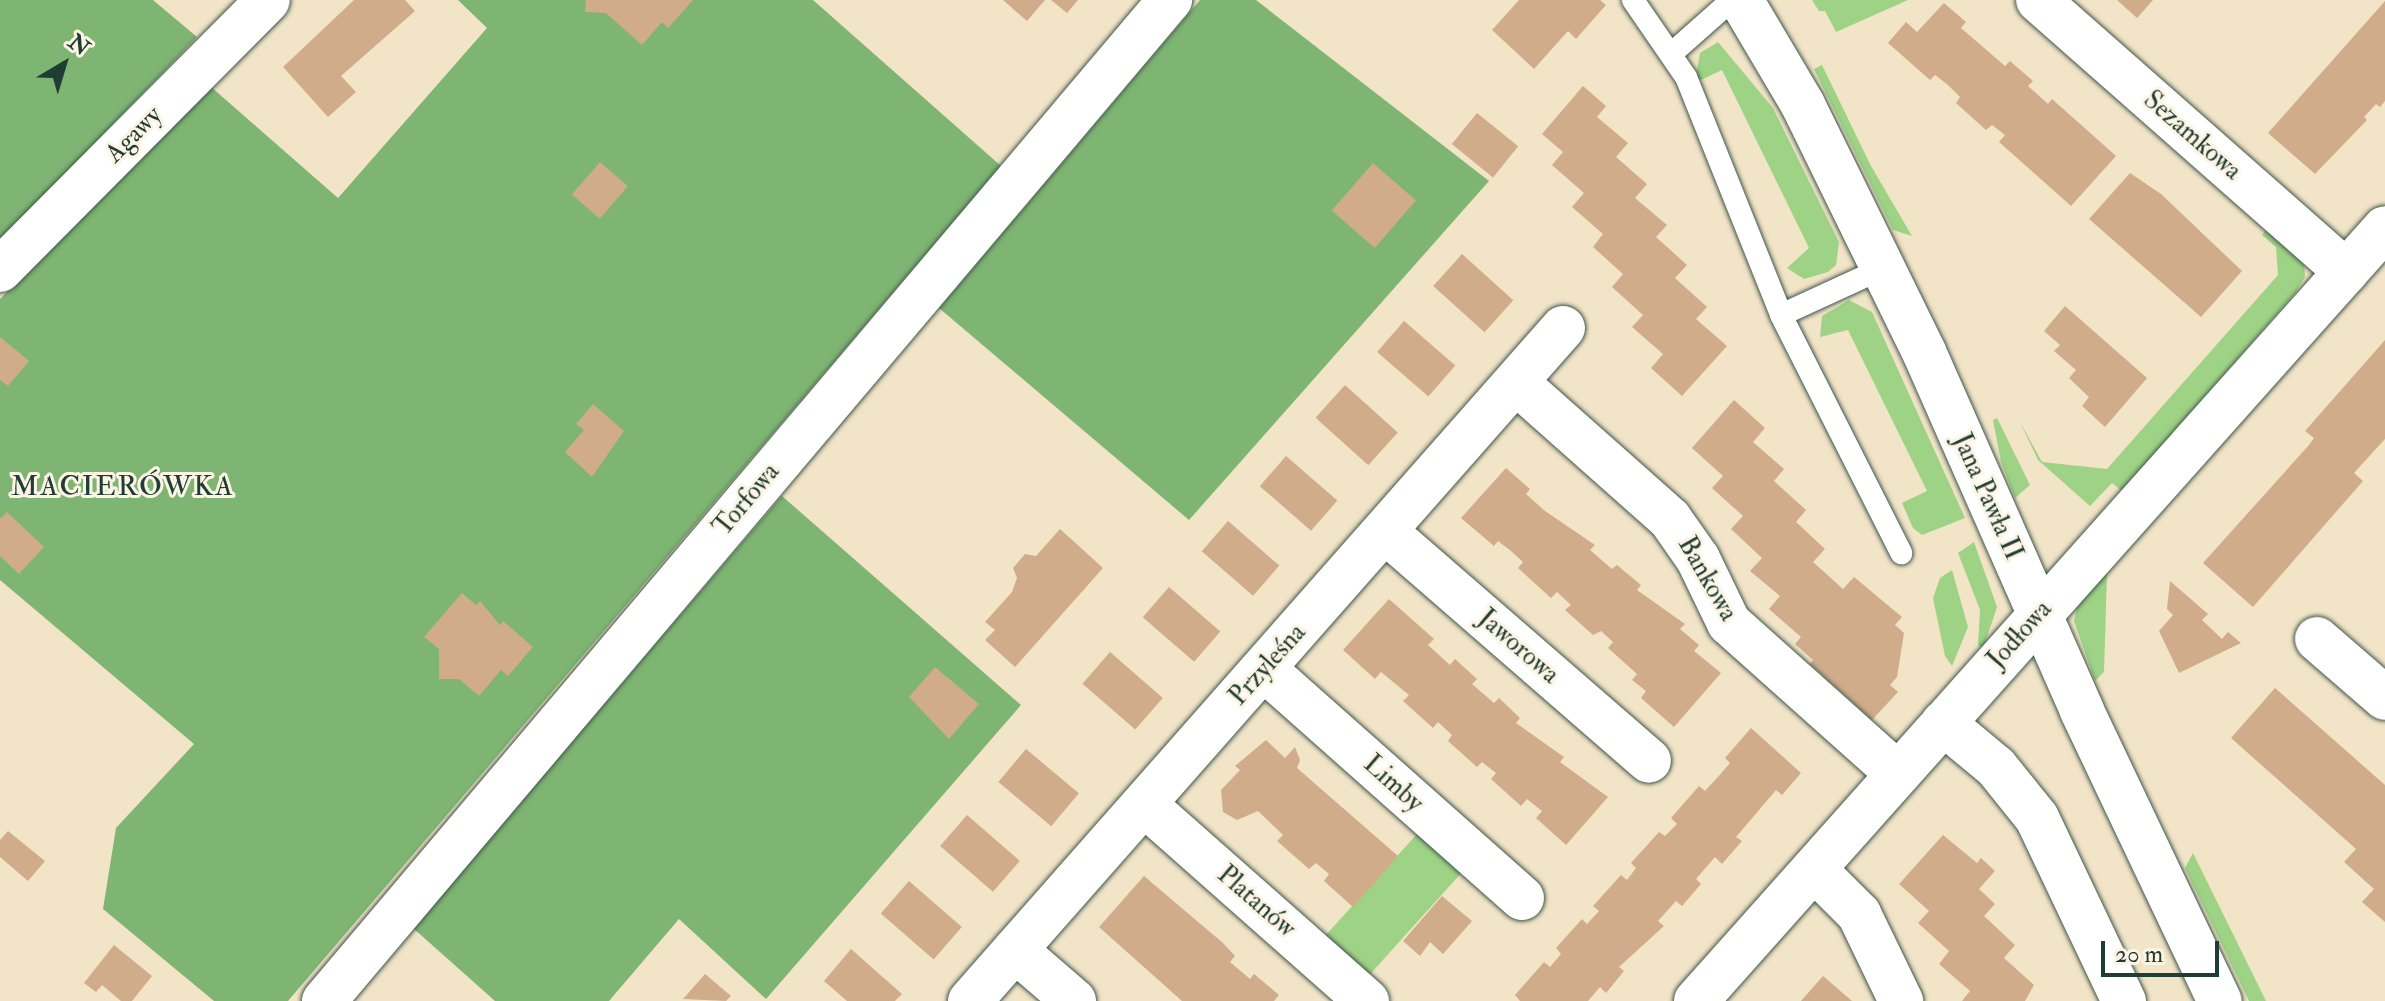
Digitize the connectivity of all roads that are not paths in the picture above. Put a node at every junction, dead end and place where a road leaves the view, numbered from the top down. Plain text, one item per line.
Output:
1 (268, 0) edge
2 (1170, 0) edge
3 (1633, 0) edge
4 (1732, 0) edge
5 (1741, 0) edge
6 (2038, 0) edge
7 (1671, 54) junction
8 (2385, 228) edge
9 (1883, 268) junction
10 (0, 270) edge
11 (2346, 272) junction
12 (1781, 315) junction
13 (1563, 328) dead end
14 (1518, 384) junction
15 (1387, 533) junction
16 (1901, 553) dead end
17 (2039, 615) junction
18 (2317, 639) dead end
19 (1264, 669) junction
20 (2385, 698) edge
21 (1943, 723) junction
22 (1649, 761) dead end
23 (1897, 773) junction
24 (1144, 804) junction
25 (1814, 869) junction
26 (1522, 898) dead end
27 (1015, 950) junction
28 (324, 1001) edge
29 (970, 1001) edge
30 (1074, 1001) edge
31 (1367, 1001) edge
32 (1696, 1001) edge
33 (1901, 1001) edge
34 (2124, 1001) edge
35 (2220, 1001) edge

1 - 10 street, Agawy
2 - 28 street, Torfowa
3 - 7 lane
4 - 7 lane
5 - 9 street, Jana Pawła II
6 - 11 street, Sezamkowa
7 - 12 lane
8 - 11 street, Jodłowa
9 - 12 lane
9 - 17 street, Jana Pawła II
11 - 17 street, Jodłowa
12 - 16 lane
13 - 14 street, Przyleśna
14 - 15 street, Przyleśna
14 - 23 street, Bankowa
15 - 19 street, Przyleśna
15 - 22 street, Jaworowa
17 - 21 street, Jodłowa
17 - 35 street, Jana Pawła II
18 - 20 street
19 - 24 street, Przyleśna
19 - 26 street, Limby
21 - 23 street, Jodłowa
21 - 34 street
23 - 25 street, Jodłowa
24 - 27 street, Przyleśna
24 - 31 street, Platanów
25 - 32 street, Jodłowa
25 - 33 street
27 - 29 street, Przyleśna
27 - 30 street

